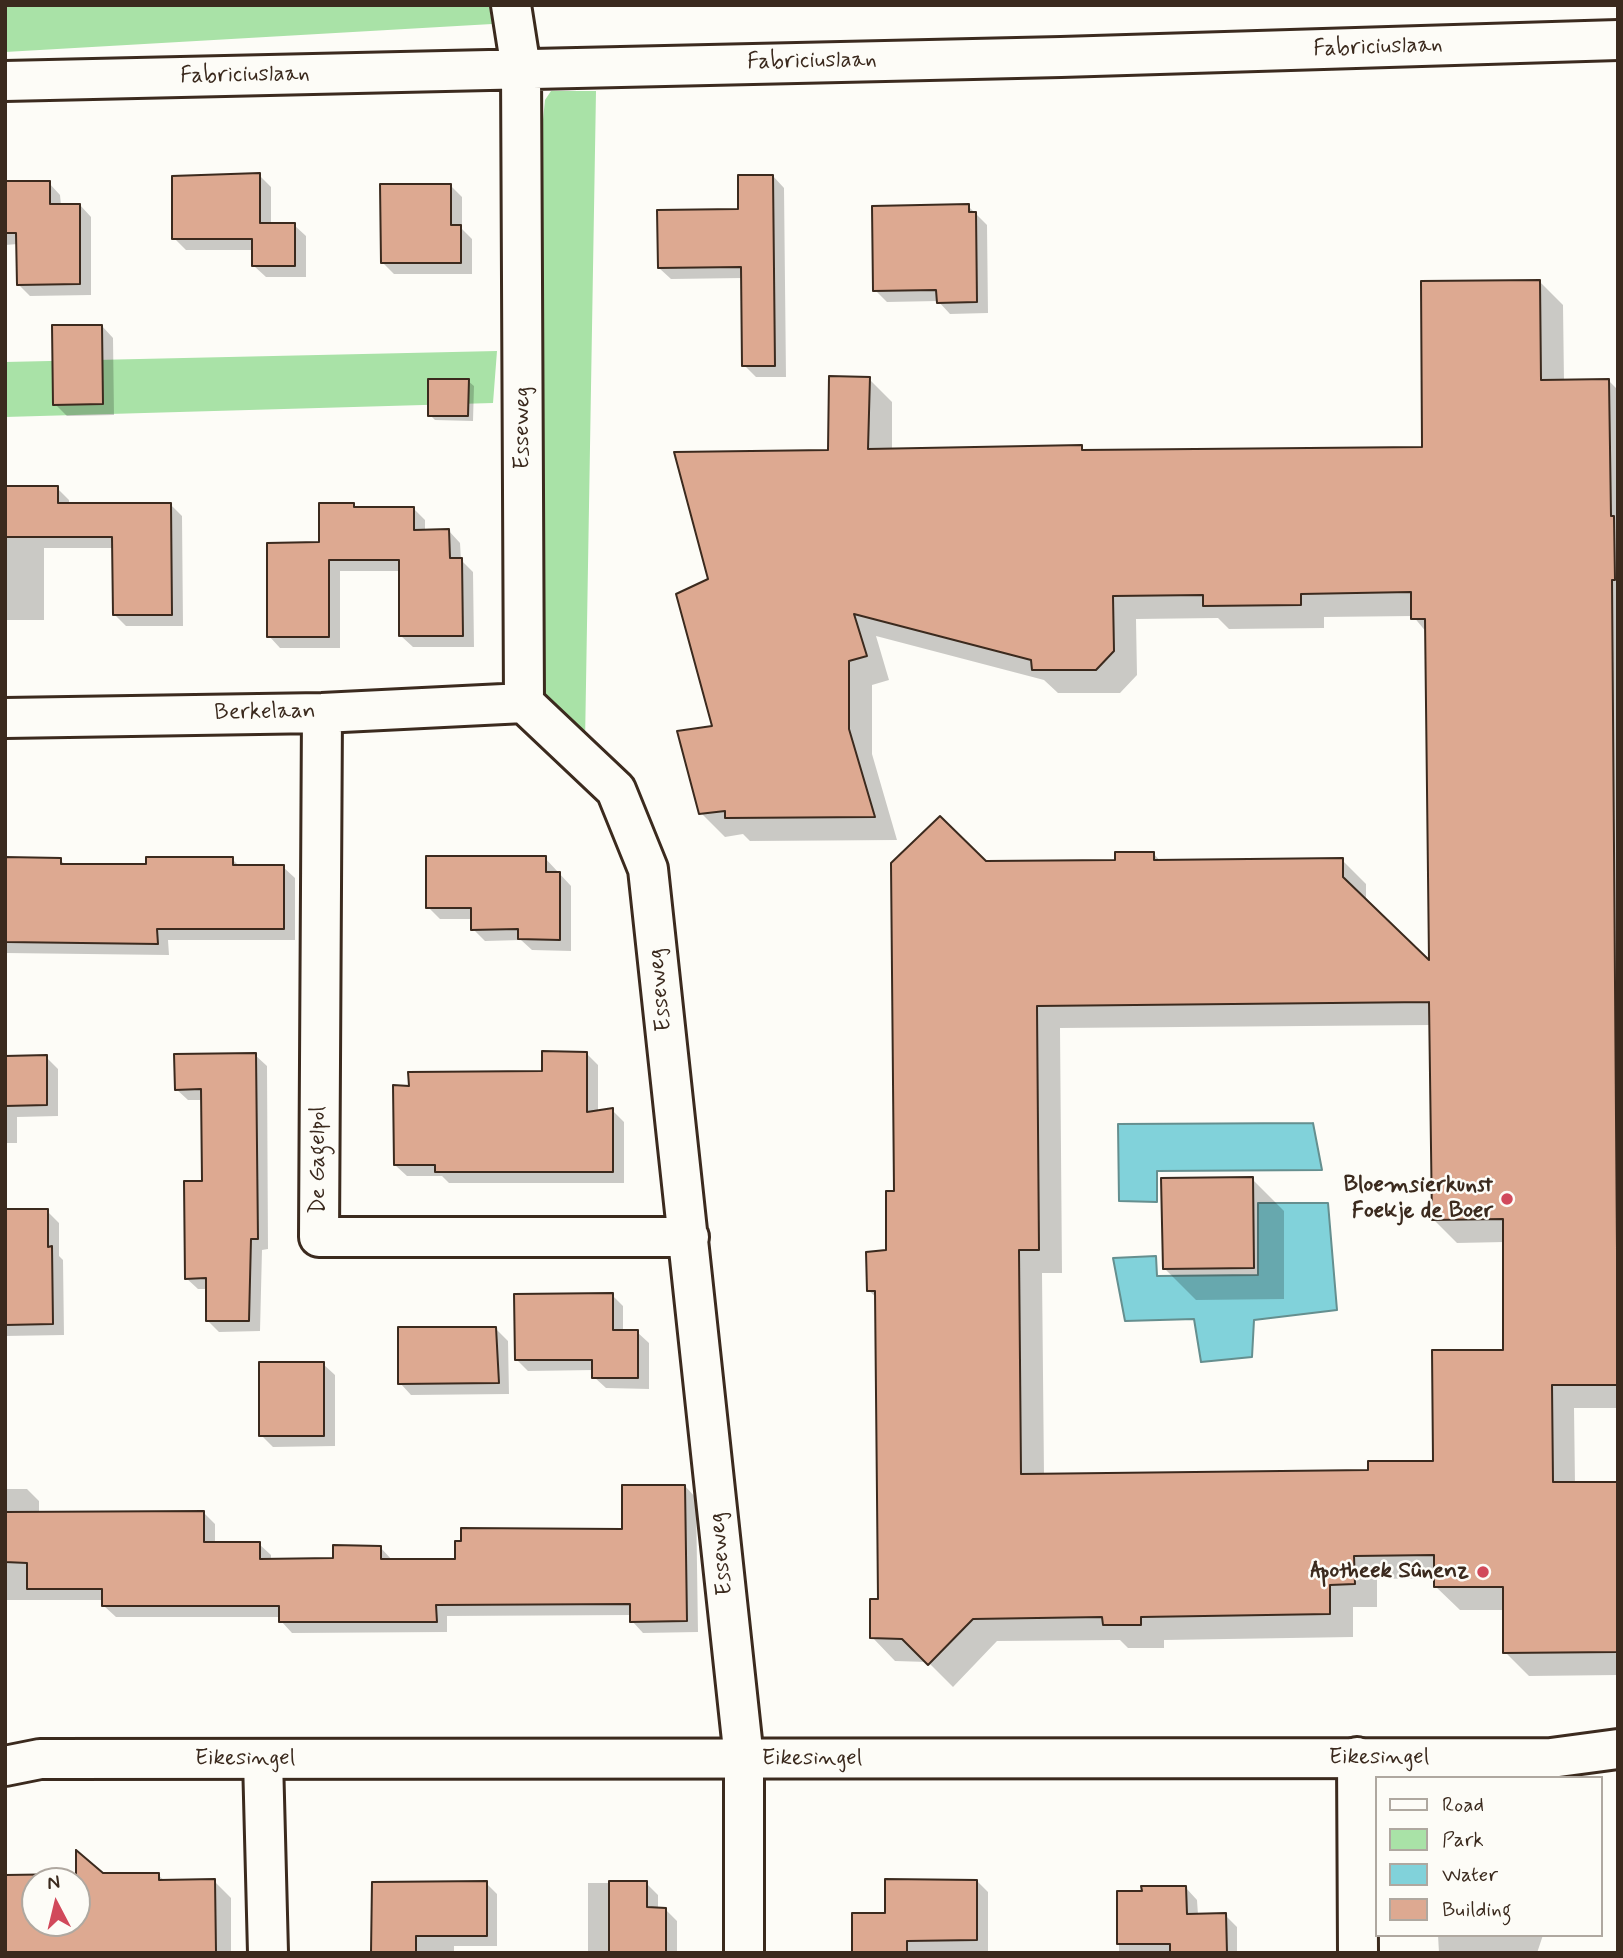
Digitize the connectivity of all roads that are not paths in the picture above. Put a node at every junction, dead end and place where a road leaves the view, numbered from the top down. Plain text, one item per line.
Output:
1 (511, 5) edge
2 (1618, 40) edge
3 (522, 69) junction
4 (5, 81) edge
5 (524, 703) junction
6 (322, 713) junction
7 (5, 718) edge
8 (689, 1237) junction
9 (1618, 1749) edge
10 (1357, 1757) junction
11 (263, 1759) junction
12 (744, 1759) junction
13 (5, 1766) edge
14 (268, 1953) edge
15 (744, 1953) edge
16 (1357, 1953) edge

1 - 3 street, Esseweg
2 - 3 street, Fabriciuslaan
3 - 4 street, Fabriciuslaan
3 - 5 street, Esseweg
5 - 6 street, Berkelaan
5 - 8 street, Esseweg
6 - 7 street, Berkelaan
6 - 8 street, De Gagelpol
8 - 12 street, Esseweg
9 - 10 street, Eikesingel
10 - 12 street, Eikesingel
10 - 16 street
11 - 12 street, Eikesingel
11 - 13 street, Eikesingel
11 - 14 street
12 - 15 street, Esseweg

